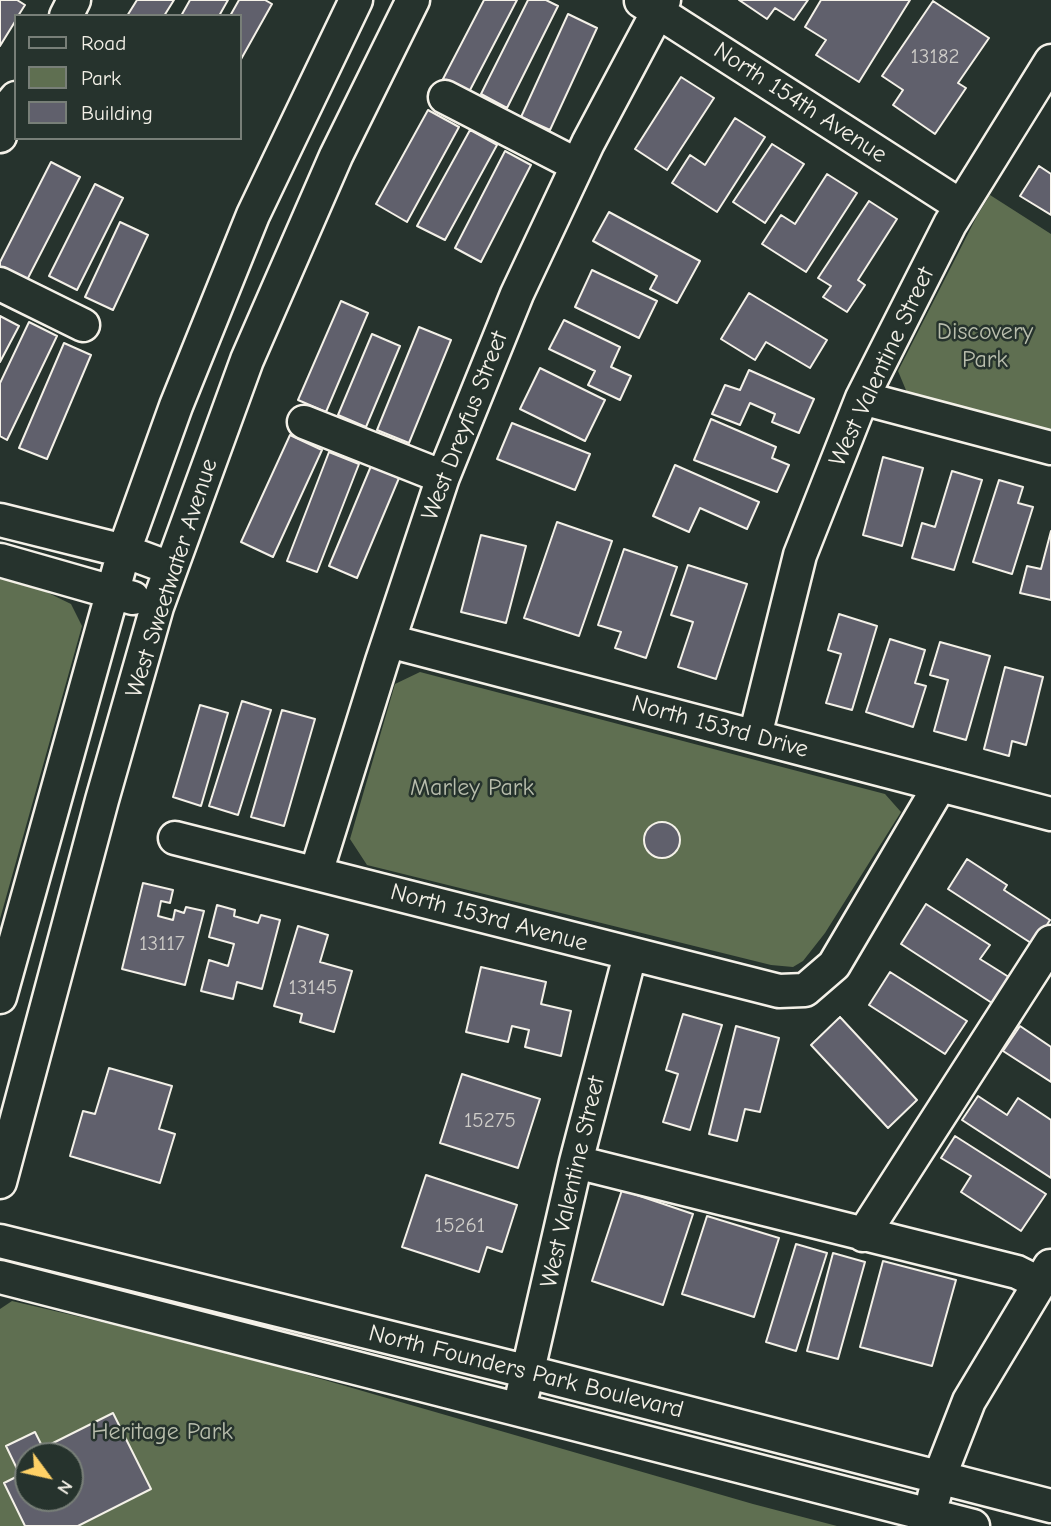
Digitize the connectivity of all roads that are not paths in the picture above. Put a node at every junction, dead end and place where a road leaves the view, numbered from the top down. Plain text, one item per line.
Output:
1 (356, 0) edge
2 (412, 0) edge
3 (654, 4) edge
4 (1051, 61) edge
5 (445, 96) dead end
6 (577, 165) junction
7 (961, 206) junction
8 (0, 284) edge
9 (83, 325) dead end
10 (862, 398) junction
11 (304, 422) dead end
12 (1051, 449) edge
13 (443, 477) junction
14 (0, 520) edge
15 (124, 551) junction
16 (0, 560) edge
17 (170, 568) junction
18 (114, 592) junction
19 (157, 607) junction
20 (389, 641) junction
21 (755, 736) junction
22 (940, 785) junction
23 (1051, 814) edge
24 (175, 838) dead end
25 (316, 873) junction
26 (1051, 942) edge
27 (630, 955) junction
28 (0, 997) edge
29 (576, 1162) junction
30 (0, 1182) edge
31 (863, 1235) junction
32 (0, 1241) edge
33 (0, 1276) edge
34 (1042, 1292) edge
35 (304, 1316) junction
36 (293, 1352) junction
37 (529, 1372) junction
38 (519, 1410) junction
39 (939, 1478) junction
40 (1051, 1506) edge
41 (929, 1520) edge
42 (973, 1526) edge

1 - 15 street, West Sweetwater Avenue
2 - 17 street, West Sweetwater Avenue
3 - 6 street, West Dreyfus Street
3 - 7 street, North 154th Avenue
4 - 7 street, West Valentine Street
5 - 6 street
6 - 13 street, West Dreyfus Street
7 - 10 street, West Valentine Street
8 - 9 street
10 - 12 street
10 - 21 street, West Valentine Street
11 - 13 street
13 - 20 street, West Dreyfus Street
14 - 15 street
15 - 17 street
15 - 18 street, West Sweetwater Avenue
16 - 18 street
17 - 19 street, West Sweetwater Avenue
18 - 19 street
18 - 28 street, West Sweetwater Avenue
19 - 30 street, West Sweetwater Avenue
20 - 21 street, North 153rd Drive
20 - 25 street, West Dreyfus Street
21 - 22 street, North 153rd Drive
22 - 23 street, North 153rd Drive
22 - 27 street, North 153rd Avenue
24 - 25 street, North 153rd Avenue
25 - 27 street, North 153rd Avenue
26 - 31 street
27 - 29 street, West Valentine Street
29 - 31 street
29 - 37 street, West Valentine Street
31 - 34 street
32 - 35 street, North Founders Park Boulevard
33 - 36 street, North Founders Park Boulevard
34 - 39 street
35 - 36 street
35 - 37 street, North Founders Park Boulevard
36 - 38 street, North Founders Park Boulevard
37 - 38 street, West Valentine Street
37 - 39 street, North Founders Park Boulevard
38 - 41 street, North Founders Park Boulevard
39 - 40 street, North Founders Park Boulevard
39 - 41 street
41 - 42 street, North Founders Park Boulevard

